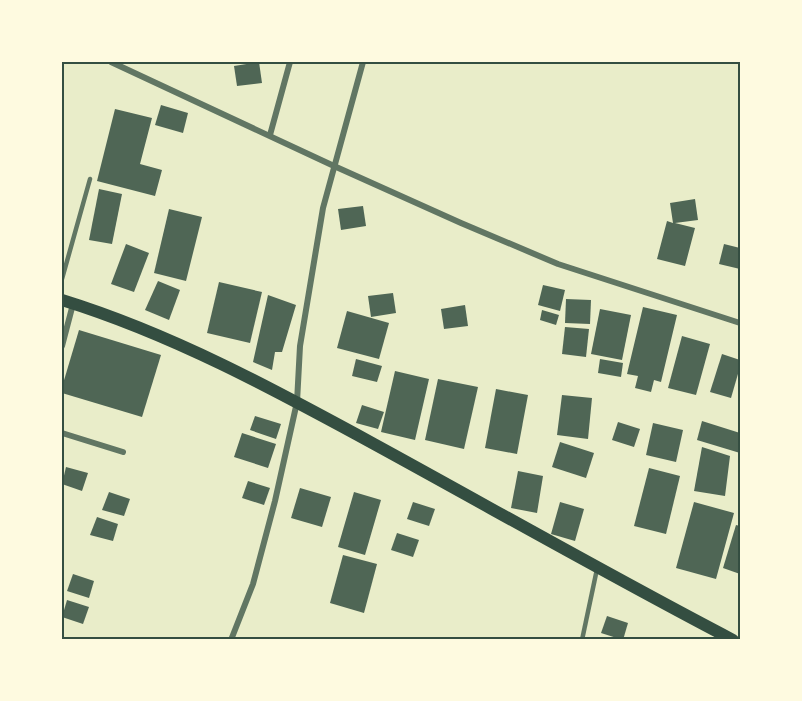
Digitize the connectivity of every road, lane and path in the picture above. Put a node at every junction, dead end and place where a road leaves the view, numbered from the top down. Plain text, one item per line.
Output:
1 (111, 62) edge
2 (290, 62) edge
3 (363, 62) edge
4 (270, 135) junction
5 (334, 166) junction
6 (90, 179) dead end
7 (62, 279) edge
8 (67, 302) edge
9 (741, 323) edge
10 (62, 346) edge
11 (297, 402) junction
12 (62, 434) edge
13 (123, 452) dead end
14 (597, 566) junction
15 (231, 639) edge
16 (582, 639) edge
17 (733, 639) edge

1 - 4 street
2 - 4 street
3 - 5 street
4 - 5 street
5 - 9 street
5 - 11 street
6 - 7 lane
8 - 10 street
8 - 11 main road
11 - 14 main road
11 - 15 street
12 - 13 street
14 - 16 lane
14 - 17 main road

